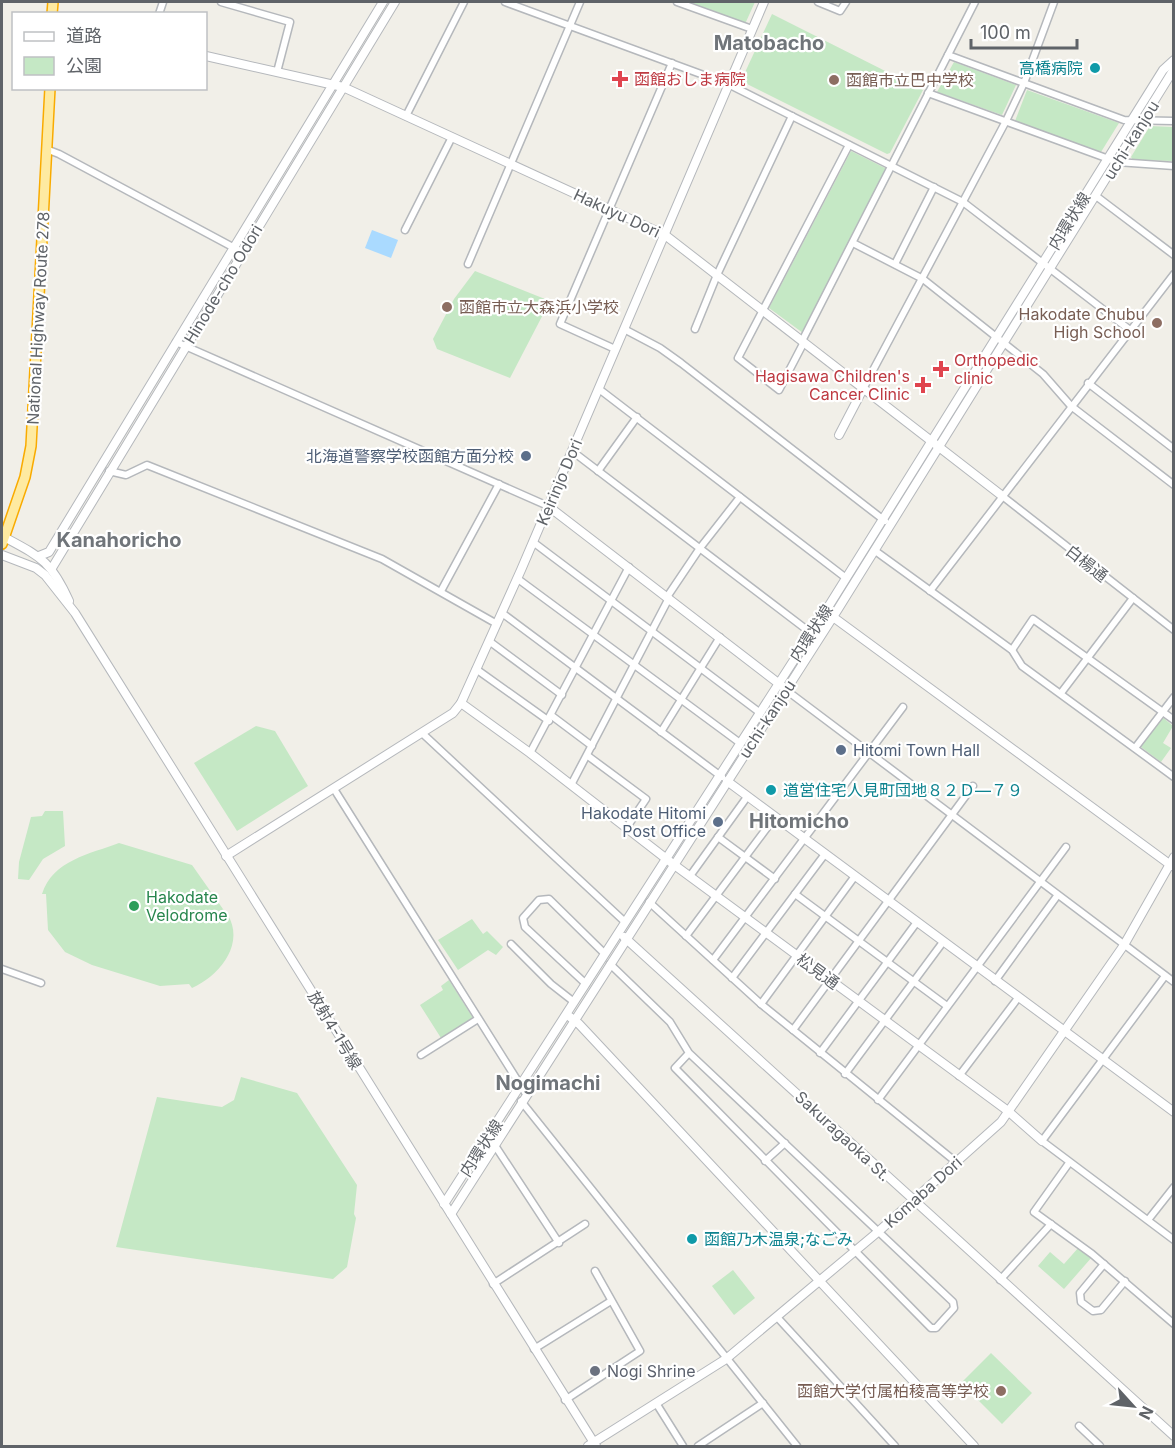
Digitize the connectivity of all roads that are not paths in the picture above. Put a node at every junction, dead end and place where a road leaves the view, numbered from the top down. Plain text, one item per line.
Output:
1 (221, 2) edge
2 (383, 2) edge
3 (395, 2) edge
4 (464, 2) edge
5 (505, 2) edge
6 (580, 2) edge
7 (677, 2) edge
8 (764, 2) edge
9 (818, 2) edge
10 (846, 2) edge
11 (975, 2) edge
12 (1054, 2) edge
13 (569, 26) junction
14 (752, 29) junction
15 (948, 55) junction
16 (207, 56) edge
17 (1173, 60) edge
18 (672, 63) junction
19 (1173, 69) edge
20 (277, 72) junction
21 (1024, 83) junction
22 (332, 84) junction
23 (728, 84) junction
24 (343, 87) junction
25 (50, 90) edge
26 (928, 93) junction
27 (406, 116) junction
28 (792, 117) junction
29 (1132, 120) junction
30 (1143, 120) junction
31 (1006, 121) junction
32 (1173, 121) edge
33 (452, 137) junction
34 (849, 145) junction
35 (46, 149) junction
36 (1107, 159) junction
37 (1117, 162) junction
38 (510, 164) junction
39 (893, 166) junction
40 (1173, 166) edge
41 (934, 187) junction
42 (1096, 196) junction
43 (963, 201) junction
44 (610, 210) junction
45 (405, 230) dead end
46 (665, 236) junction
47 (853, 243) junction
48 (233, 247) junction
49 (242, 252) junction
50 (1173, 255) edge
51 (1042, 263) junction
52 (468, 264) dead end
53 (895, 264) junction
54 (1050, 269) junction
55 (1173, 274) edge
56 (717, 275) junction
57 (923, 279) junction
58 (762, 310) junction
59 (624, 329) junction
60 (695, 330) dead end
61 (1130, 330) junction
62 (996, 337) junction
63 (176, 342) junction
64 (803, 342) junction
65 (1004, 343) junction
66 (185, 347) junction
67 (615, 349) junction
68 (1088, 383) junction
69 (599, 389) junction
70 (863, 389) junction
71 (1071, 406) junction
72 (637, 417) junction
73 (839, 435) dead end
74 (930, 440) junction
75 (939, 447) junction
76 (1173, 449) edge
77 (572, 451) junction
78 (109, 471) junction
79 (598, 471) junction
80 (499, 484) junction
81 (1173, 485) edge
82 (1001, 495) junction
83 (740, 497) junction
84 (548, 506) junction
85 (882, 519) junction
86 (890, 525) junction
87 (3, 540) edge
88 (533, 542) junction
89 (700, 548) junction
90 (874, 550) junction
91 (2, 555) edge
92 (39, 556) junction
93 (629, 567) junction
94 (52, 568) junction
95 (846, 578) junction
96 (518, 579) junction
97 (441, 591) junction
98 (930, 591) junction
99 (668, 598) junction
100 (1133, 598) junction
101 (611, 600) junction
102 (825, 611) junction
103 (75, 613) junction
104 (502, 613) junction
105 (833, 616) junction
106 (497, 624) junction
107 (1173, 630) edge
108 (593, 632) junction
109 (651, 632) junction
110 (811, 633) junction
111 (720, 637) junction
112 (489, 641) junction
113 (1012, 650) junction
114 (1086, 658) junction
115 (634, 664) junction
116 (476, 669) junction
117 (575, 669) junction
118 (700, 669) junction
119 (779, 683) junction
120 (786, 690) junction
121 (1061, 693) junction
122 (562, 695) junction
123 (1173, 697) edge
124 (616, 698) junction
125 (681, 700) junction
126 (461, 704) junction
127 (903, 707) dead end
128 (759, 712) junction
129 (1162, 712) junction
130 (550, 719) junction
131 (1173, 720) edge
132 (661, 732) junction
133 (422, 734) junction
134 (740, 743) junction
135 (592, 746) junction
136 (1136, 748) junction
137 (868, 752) junction
138 (531, 753) junction
139 (588, 756) junction
140 (719, 775) junction
141 (1173, 777) edge
142 (727, 781) junction
143 (571, 785) junction
144 (973, 786) dead end
145 (334, 789) junction
146 (747, 797) junction
147 (952, 815) junction
148 (775, 817) junction
149 (627, 827) junction
150 (718, 837) junction
151 (805, 840) junction
152 (1066, 848) dead end
153 (825, 854) junction
154 (226, 856) junction
155 (665, 858) junction
156 (746, 858) junction
157 (1172, 862) edge
158 (673, 864) junction
159 (690, 876) junction
160 (855, 876) junction
161 (775, 879) junction
162 (1041, 880) junction
163 (795, 894) junction
164 (1057, 896) junction
165 (718, 897) junction
166 (888, 901) junction
167 (649, 902) junction
168 (825, 916) junction
169 (746, 918) junction
170 (625, 922) junction
171 (917, 922) junction
172 (619, 932) junction
173 (766, 932) junction
174 (686, 936) junction
175 (626, 939) junction
176 (859, 941) junction
177 (943, 942) junction
178 (511, 944) dead end
179 (1124, 945) junction
180 (605, 954) junction
181 (796, 955) junction
182 (713, 960) junction
183 (888, 962) junction
184 (610, 964) junction
185 (976, 966) junction
186 (2, 969) edge
187 (1166, 976) junction
188 (732, 978) junction
189 (830, 980) junction
190 (914, 981) junction
191 (995, 981) junction
192 (1173, 982) edge
193 (41, 984) dead end
194 (586, 984) junction
195 (1018, 998) junction
196 (859, 1001) junction
197 (574, 1002) junction
198 (761, 1004) junction
199 (947, 1006) junction
200 (566, 1015) junction
201 (478, 1020) junction
202 (574, 1020) junction
203 (885, 1020) junction
204 (793, 1030) junction
205 (1064, 1032) junction
206 (918, 1046) junction
207 (689, 1053) junction
208 (820, 1053) junction
209 (421, 1055) dead end
210 (1103, 1060) junction
211 (845, 1074) junction
212 (959, 1076) junction
213 (520, 1086) junction
214 (524, 1098) junction
215 (878, 1100) junction
216 (1008, 1111) junction
217 (1173, 1112) edge
218 (1042, 1141) junction
219 (785, 1143) junction
220 (495, 1144) junction
221 (765, 1161) junction
222 (956, 1162) junction
223 (1069, 1163) junction
224 (1173, 1187) edge
225 (913, 1200) junction
226 (444, 1204) junction
227 (451, 1214) junction
228 (1148, 1220) junction
229 (585, 1224) dead end
230 (1051, 1224) junction
231 (879, 1231) junction
232 (1173, 1240) edge
233 (559, 1243) junction
234 (854, 1252) junction
235 (1104, 1264) junction
236 (594, 1271) dead end
237 (1000, 1280) junction
238 (820, 1281) junction
239 (1125, 1281) junction
240 (493, 1284) junction
241 (611, 1301) junction
242 (777, 1317) junction
243 (1173, 1324) edge
244 (534, 1349) junction
245 (726, 1359) junction
246 (565, 1400) junction
247 (656, 1403) junction
248 (763, 1403) junction
249 (1079, 1426) dead end
250 (1173, 1436) edge
251 (592, 1445) edge
252 (683, 1446) edge
253 (698, 1446) edge
254 (797, 1446) edge
255 (895, 1446) edge
256 (974, 1446) edge
257 (1100, 1446) edge

1 - 20 street
2 - 22 street, Hinode-cho Odori
3 - 24 street, Hinode-cho Odori
4 - 27 street
5 - 13 street
6 - 13 street
7 - 14 street
8 - 14 street, Keirinjo Dori
9 - 10 street
11 - 15 street
12 - 21 street
13 - 18 street
13 - 38 street
14 - 23 street, Keirinjo Dori
15 - 21 street
15 - 26 street
16 - 20 street, Hakuyu Dori
17 - 29 street, 内環状線
18 - 23 street
18 - 44 street
19 - 30 street, uchi-kanjou
20 - 22 street, Hakuyu Dori
21 - 29 street
21 - 31 street
22 - 24 street, Hakuyu Dori
22 - 48 street, Hinode-cho Odori
23 - 28 street
23 - 46 street, Keirinjo Dori
24 - 27 street, Hakuyu Dori
24 - 49 street, Hinode-cho Odori
25 - 35 highway, National Highway Route 278
26 - 31 street
26 - 39 street
27 - 33 street, Hakuyu Dori
28 - 34 street
28 - 56 street
29 - 30 street
29 - 36 street, 内環状線
30 - 32 street
30 - 37 street, uchi-kanjou
31 - 36 street
31 - 43 street
33 - 38 street, Hakuyu Dori
33 - 45 street
34 - 39 street
34 - 58 street
35 - 48 street
35 - 87 highway, National Highway Route 278
36 - 37 street
36 - 51 street, 内環状線
37 - 40 street
37 - 42 street, uchi-kanjou
38 - 44 street, Hakuyu Dori
38 - 52 street
39 - 41 street
39 - 47 street
41 - 43 street
41 - 53 street
42 - 50 street
42 - 54 street, uchi-kanjou
43 - 51 street
43 - 57 street
44 - 46 street, Hakuyu Dori
44 - 67 street
46 - 56 street, Hakuyu Dori
46 - 59 street, Keirinjo Dori
47 - 53 street
47 - 64 street
48 - 49 street
48 - 63 street, Hinode-cho Odori
49 - 66 street, Hinode-cho Odori
51 - 54 street
51 - 62 street, 内環状線
53 - 57 street
54 - 61 street
54 - 65 street, uchi-kanjou
55 - 61 street
56 - 58 street, Hakuyu Dori
56 - 60 street
57 - 62 street
57 - 70 street
58 - 64 street, Hakuyu Dori
58 - 64 street
59 - 67 street, Keirinjo Dori
59 - 85 street
61 - 68 street
62 - 65 street
62 - 74 street, 内環状線
63 - 66 street
63 - 92 street, Hinode-cho Odori
64 - 70 street, Hakuyu Dori
65 - 71 street
65 - 75 street, uchi-kanjou
66 - 78 street, Hinode-cho Odori
66 - 80 street
67 - 69 street, Keirinjo Dori
68 - 71 street
68 - 76 street
69 - 72 street
69 - 77 street, Keirinjo Dori
70 - 73 street
70 - 74 street, Hakuyu Dori
71 - 81 street
71 - 82 street
72 - 79 street
72 - 83 street
74 - 75 street, Hakuyu Dori
74 - 85 street, 内環状線
75 - 82 street, Hakuyu Dori
75 - 86 street, uchi-kanjou
77 - 79 street
77 - 84 street, Keirinjo Dori
78 - 94 street, Hinode-cho Odori
78 - 97 street
79 - 89 street
80 - 84 street
80 - 97 street
82 - 98 street
82 - 100 street, 白楊通
83 - 89 street
83 - 95 street
84 - 88 street, Keirinjo Dori
84 - 93 street
85 - 86 street
85 - 95 street, 内環状線
86 - 90 street, uchi-kanjou
87 - 92 street, 放射4-1号線
88 - 96 street, Keirinjo Dori
88 - 101 street
89 - 99 street
89 - 110 street
90 - 98 street
90 - 105 street, uchi-kanjou
91 - 103 street, 放射4-1号線
92 - 94 street, 放射4-1号線
93 - 99 street
93 - 101 street
94 - 103 street, 放射4-1号線
95 - 102 street, 内環状線
96 - 104 street, Keirinjo Dori
96 - 108 street
97 - 106 street
98 - 113 street
99 - 109 street
99 - 111 street
100 - 107 street, 白楊通
100 - 114 street
101 - 108 street
101 - 109 street
102 - 105 street
102 - 110 street, 内環状線
103 - 154 street, 放射4-1号線
104 - 106 street, Keirinjo Dori
104 - 117 street
105 - 120 street, uchi-kanjou
105 - 157 street
106 - 112 street, Keirinjo Dori
108 - 115 street
108 - 117 street
109 - 115 street
109 - 118 street
110 - 119 street, 内環状線
111 - 118 street
111 - 119 street
112 - 116 street, Keirinjo Dori
112 - 122 street
113 - 114 street
113 - 121 street
114 - 121 street
114 - 129 street
115 - 124 street
115 - 125 street
116 - 126 street, Keirinjo Dori
116 - 130 street
117 - 122 street
117 - 124 street
118 - 125 street
118 - 128 street
119 - 120 street
119 - 128 street, 内環状線
120 - 137 street
120 - 142 street, uchi-kanjou
121 - 136 street
122 - 130 street
123 - 129 street
124 - 132 street
124 - 135 street
125 - 132 street
125 - 134 street
126 - 133 street, Keirinjo Dori
126 - 138 street, 松見通
127 - 137 street
128 - 134 street, 内環状線
129 - 131 street
129 - 136 street
130 - 135 street
130 - 138 street
132 - 140 street
133 - 145 street, Keirinjo Dori
133 - 170 street
134 - 140 street, 内環状線
135 - 139 street
136 - 141 street
137 - 147 street
137 - 151 street
138 - 143 street, 松見通
139 - 143 street
139 - 149 street
140 - 142 street
140 - 155 street, 内環状線
142 - 146 street
142 - 158 street, uchi-kanjou
143 - 149 street, 松見通
144 - 147 street
145 - 154 street, Keirinjo Dori
145 - 201 street
146 - 148 street
146 - 150 street
147 - 162 street
147 - 166 street
148 - 151 street
148 - 156 street
149 - 155 street, 松見通
150 - 156 street
150 - 159 street
151 - 153 street
151 - 161 street
152 - 162 street
153 - 160 street
153 - 163 street
154 - 226 street, 放射4-1号線
155 - 158 street, 松見通
155 - 170 street, 内環状線
156 - 161 street
156 - 165 street
157 - 179 street, Komaba Dori
158 - 159 street, 松見通
158 - 167 street, uchi-kanjou
159 - 165 street, 松見通
160 - 166 street
160 - 168 street
161 - 169 street
162 - 164 street
162 - 185 street
163 - 168 street
163 - 173 street
164 - 179 street
164 - 191 street
165 - 169 street, 松見通
165 - 174 street
166 - 171 street
166 - 176 street
167 - 174 street
167 - 175 street, uchi-kanjou
168 - 176 street
168 - 181 street
169 - 173 street, 松見通
169 - 182 street
170 - 172 street, 内環状線
171 - 177 street
171 - 183 street
172 - 175 street, Sakuragaoka St.
172 - 180 street, 内環状線
173 - 181 street, 松見通
173 - 188 street
174 - 182 street
175 - 184 street, uchi-kanjou
175 - 225 street, Sakuragaoka St.
176 - 183 street
176 - 189 street
177 - 185 street
177 - 190 street
178 - 197 street
179 - 187 street
179 - 205 street, Komaba Dori
180 - 194 street, 内環状線
180 - 194 street
181 - 189 street, 松見通
181 - 198 street
182 - 188 street
183 - 190 street
183 - 196 street
184 - 202 street, uchi-kanjou
184 - 207 street
185 - 191 street
185 - 199 street
186 - 193 street
187 - 192 street
187 - 210 street
188 - 198 street
189 - 196 street, 松見通
189 - 204 street
190 - 199 street
190 - 203 street
191 - 195 street
194 - 197 street, 内環状線
195 - 205 street
195 - 212 street
196 - 203 street, 松見通
196 - 208 street
197 - 200 street, 内環状線
198 - 204 street
199 - 206 street
200 - 202 street
200 - 213 street, 内環状線
201 - 209 street
201 - 213 street
202 - 214 street, uchi-kanjou
202 - 238 street
203 - 206 street, 松見通
203 - 211 street
204 - 208 street
205 - 210 street
205 - 216 street, Komaba Dori
206 - 212 street, 松見通
206 - 215 street
207 - 219 street
207 - 221 street
208 - 211 street
210 - 217 street
210 - 218 street
211 - 215 street
212 - 216 street, 松見通
213 - 214 street
213 - 226 street, 内環状線
214 - 220 street, uchi-kanjou
214 - 245 street
215 - 222 street
216 - 218 street, 松見通
216 - 222 street, Komaba Dori
218 - 223 street, 松見通
219 - 221 street
219 - 231 street
220 - 227 street, uchi-kanjou
220 - 233 street
221 - 234 street
222 - 225 street, Komaba Dori
223 - 228 street, 松見通
223 - 230 street
224 - 228 street
225 - 231 street, Komaba Dori
225 - 237 street, Sakuragaoka St.
226 - 227 street, 放射4-1号線
227 - 240 street, 放射4-1号線
228 - 232 street, 松見通
229 - 233 street
230 - 235 street
230 - 237 street
231 - 234 street, Komaba Dori
231 - 234 street
233 - 240 street
234 - 238 street, Komaba Dori
235 - 239 street
235 - 239 street
236 - 241 street
237 - 250 street, Sakuragaoka St.
238 - 242 street, Komaba Dori
238 - 256 street
239 - 243 street
240 - 244 street, 放射4-1号線
241 - 244 street
241 - 246 street
242 - 245 street, Komaba Dori
242 - 255 street
244 - 246 street, 放射4-1号線
245 - 247 street, Komaba Dori
245 - 248 street
246 - 251 street, 放射4-1号線
247 - 251 street, Komaba Dori
247 - 252 street
248 - 253 street
248 - 254 street
249 - 257 street

